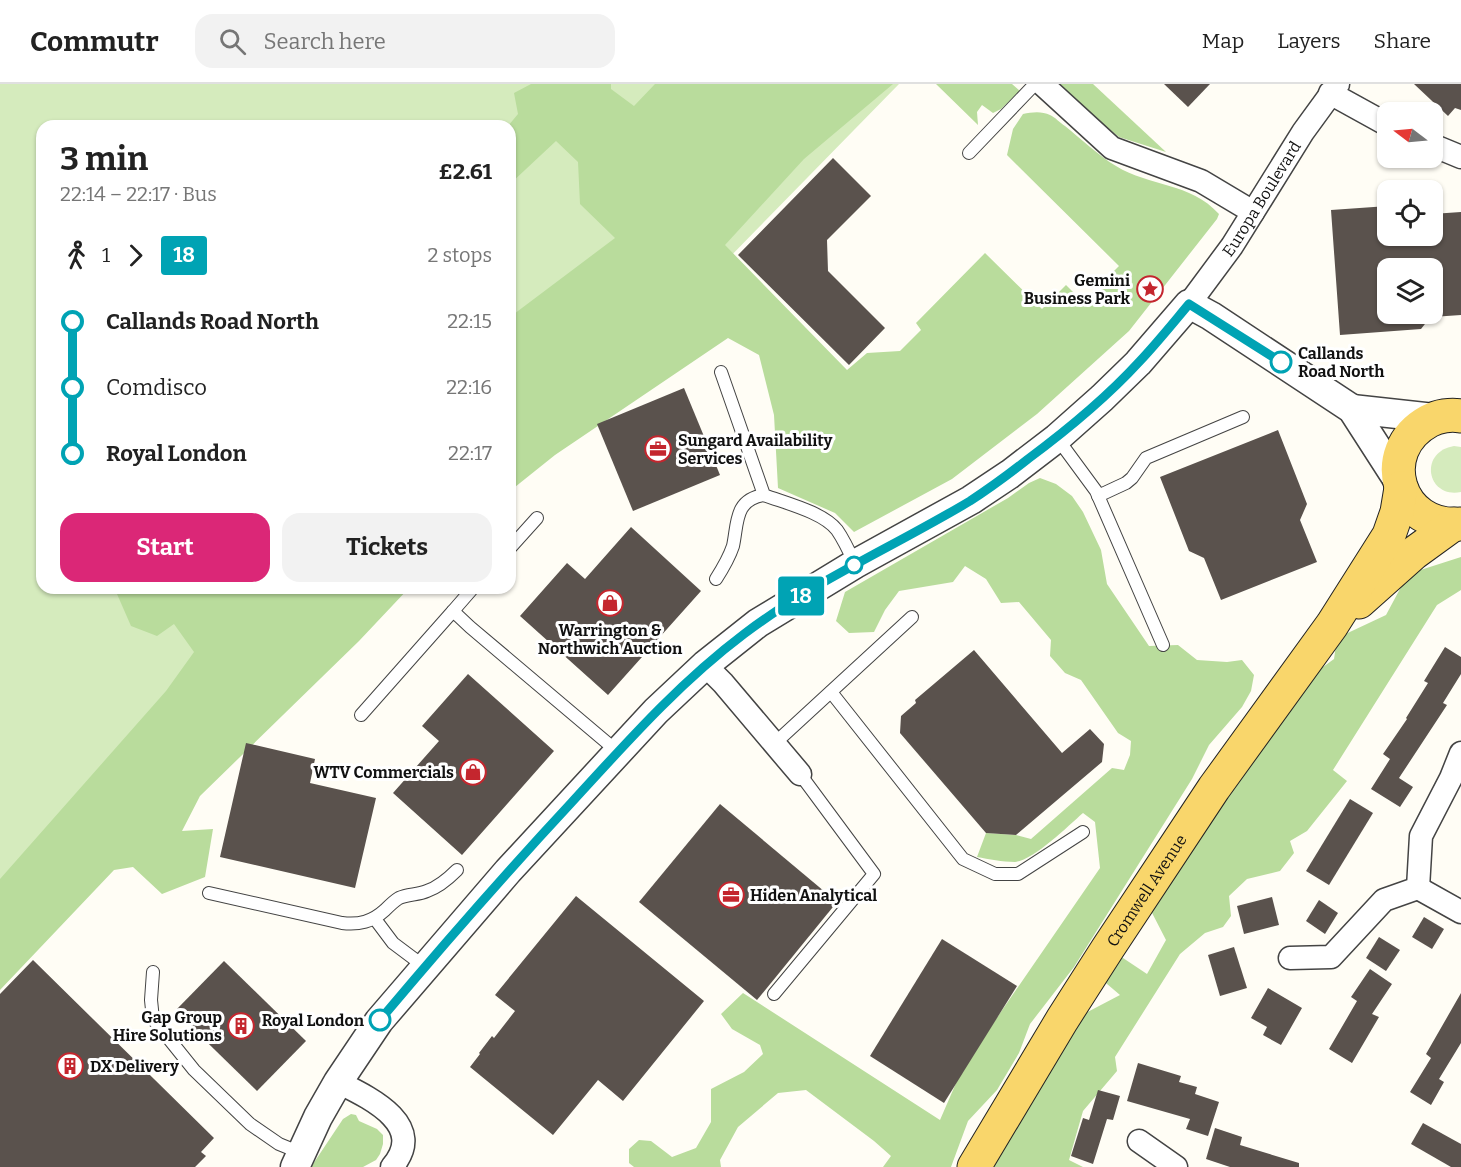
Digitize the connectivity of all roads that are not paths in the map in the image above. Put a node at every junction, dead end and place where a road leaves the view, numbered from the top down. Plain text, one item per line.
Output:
1 (1035, 84) edge
2 (1042, 84) edge
3 (1334, 89) edge
4 (1377, 118) edge
5 (1443, 150) edge
6 (969, 153) dead end
7 (1461, 157) edge
8 (1253, 212) junction
9 (1189, 304) junction
10 (721, 372) dead end
11 (1352, 409) junction
12 (1449, 414) edge
13 (1243, 417) dead end
14 (1057, 438) junction
15 (1400, 485) junction
16 (764, 495) junction
17 (1098, 496) junction
18 (537, 518) dead end
19 (1459, 524) edge
20 (516, 541) edge
21 (855, 564) junction
22 (716, 579) dead end
23 (469, 594) edge
24 (453, 611) junction
25 (912, 617) dead end
26 (1332, 625) junction
27 (1162, 645) dead end
28 (705, 665) junction
29 (831, 692) junction
30 (361, 715) dead end
31 (774, 744) junction
32 (618, 752) junction
33 (1461, 753) edge
34 (800, 774) joint
35 (1083, 832) dead end
36 (457, 870) dead end
37 (1418, 888) junction
38 (209, 893) dead end
39 (1461, 912) edge
40 (375, 919) junction
41 (1290, 958) dead end
42 (425, 967) junction
43 (153, 972) dead end
44 (774, 994) dead end
45 (338, 1082) junction
46 (1139, 1141) dead end
47 (298, 1160) edge
48 (392, 1167) edge
49 (974, 1167) edge
50 (1176, 1167) edge

1 - 6 lane
2 - 8 street
3 - 4 street, Europa Boulevard
3 - 8 street, Europa Boulevard
5 - 7 street
8 - 9 street, Europa Boulevard
9 - 11 street
9 - 14 street, Europa Boulevard
10 - 16 lane
11 - 12 street
11 - 15 street
12 - 15 main road, Cromwell Avenue
13 - 17 lane
14 - 17 lane
14 - 21 street, Europa Boulevard
15 - 19 main road
15 - 26 main road, Cromwell Avenue
16 - 21 lane
16 - 22 lane
17 - 27 lane
18 - 20 lane
19 - 26 main road, Cromwell Avenue
21 - 28 street, Europa Boulevard
23 - 24 lane
24 - 30 lane
24 - 32 lane
25 - 29 lane
26 - 49 main road, Cromwell Avenue
28 - 31 street
28 - 32 street, Europa Boulevard
29 - 31 lane
29 - 35 lane
31 - 34 street
32 - 42 street, Europa Boulevard
33 - 37 street
34 - 44 lane
36 - 40 lane
37 - 39 street
37 - 41 street
38 - 40 lane
40 - 42 lane
42 - 45 street, Europa Boulevard
43 - 47 lane
45 - 47 street, Europa Boulevard
45 - 48 street
46 - 50 street

